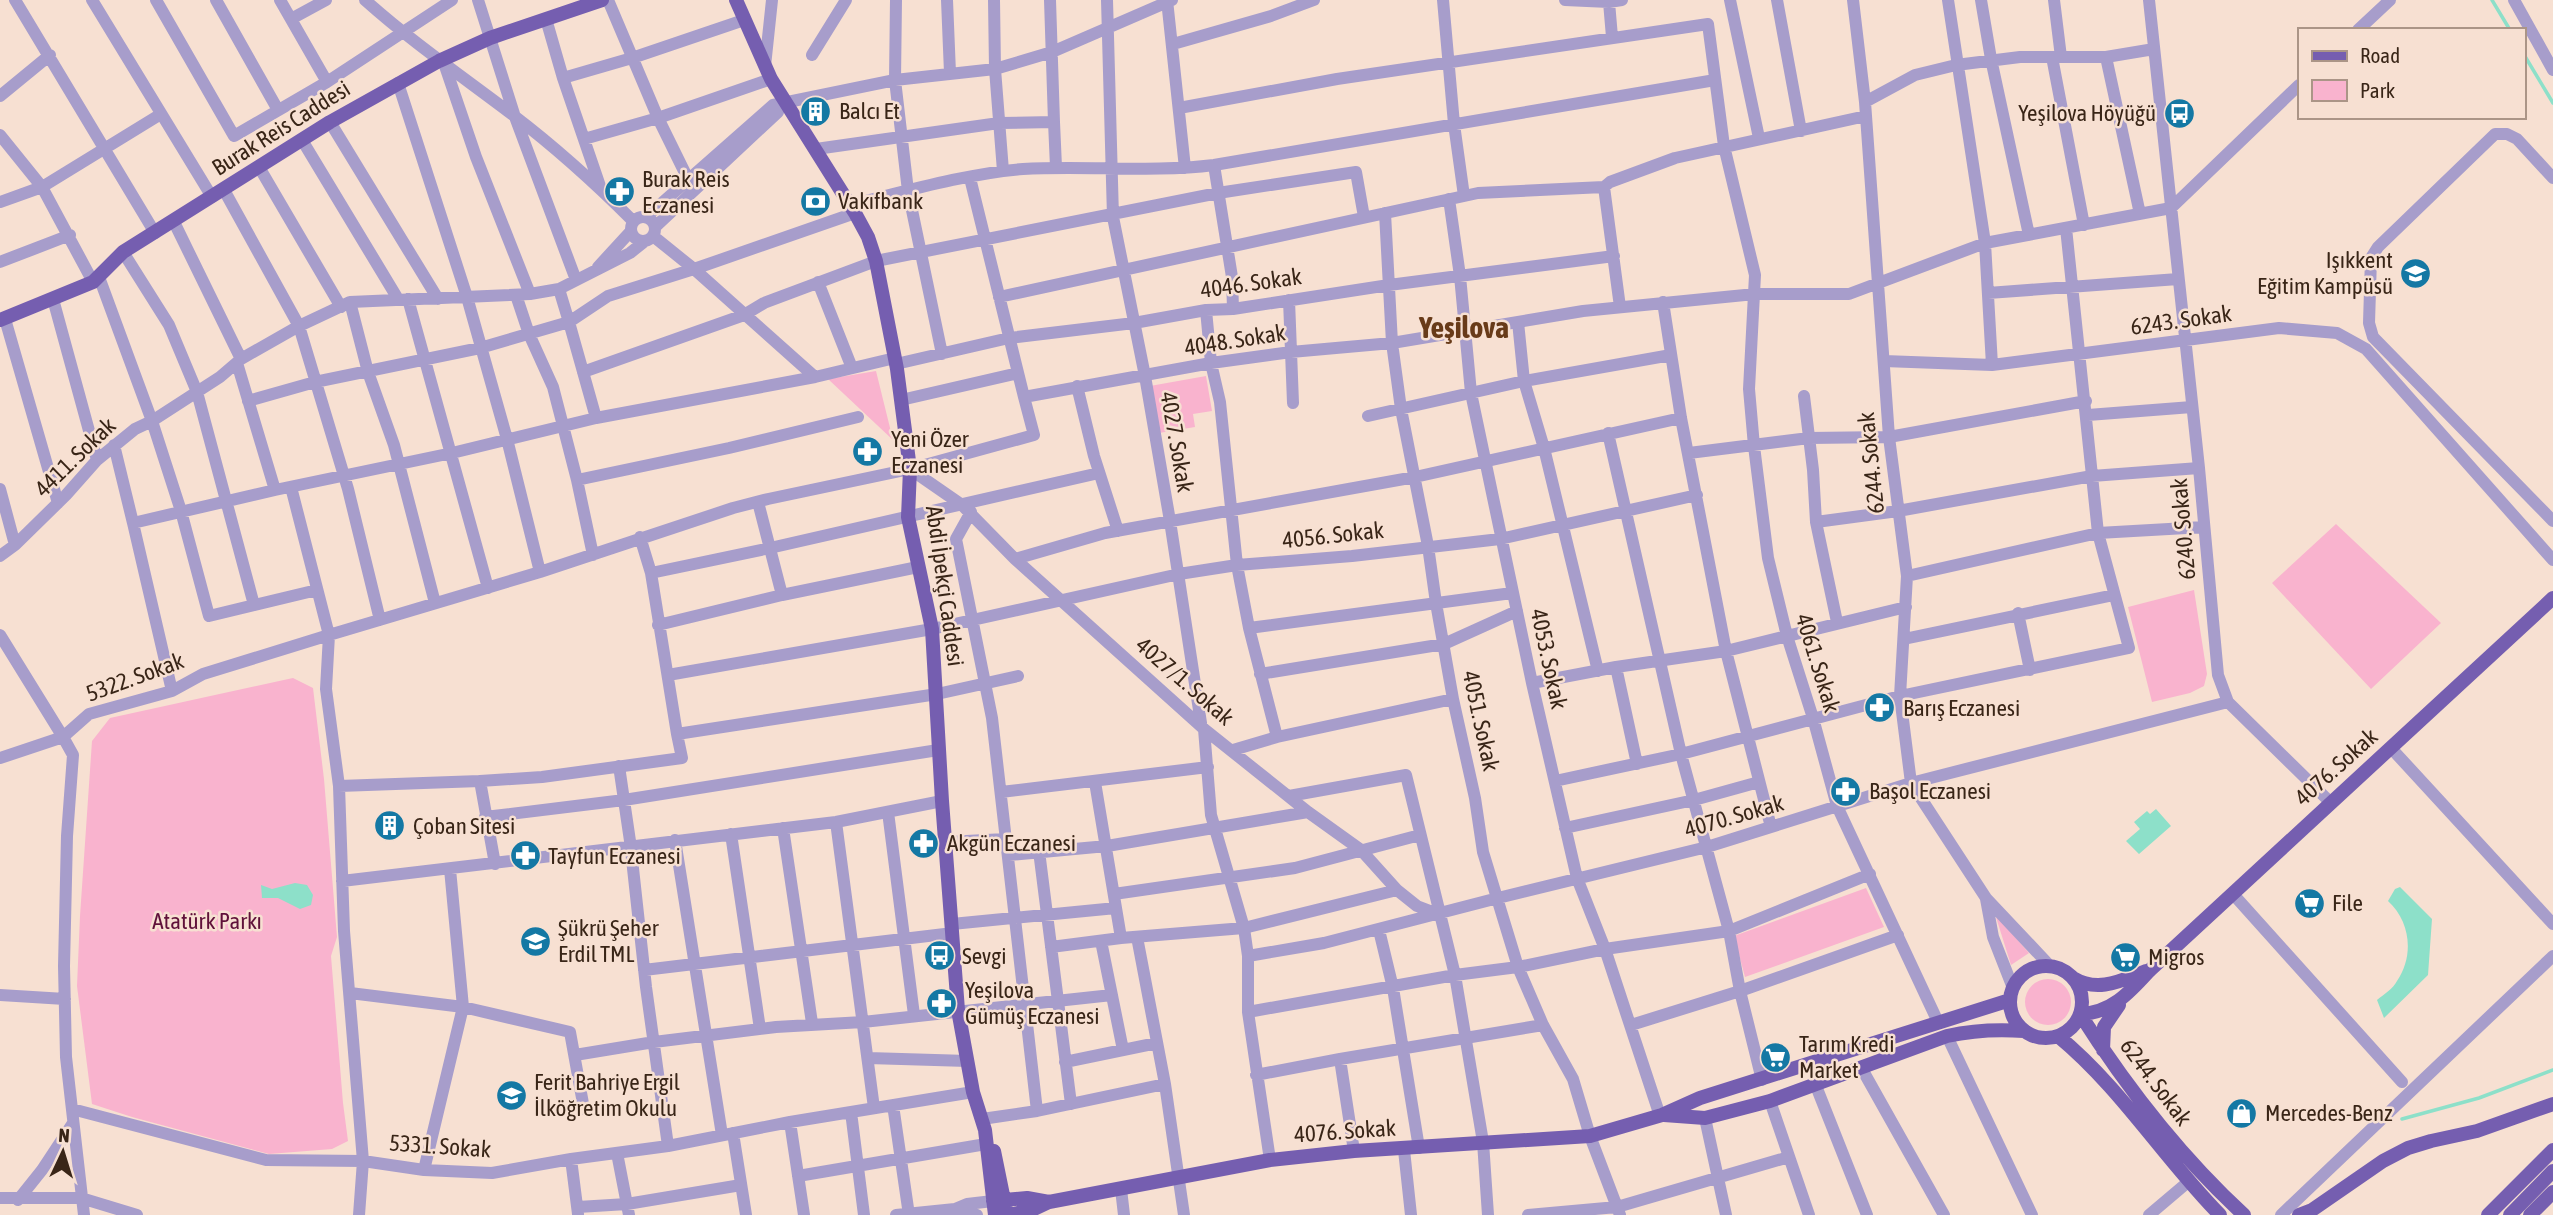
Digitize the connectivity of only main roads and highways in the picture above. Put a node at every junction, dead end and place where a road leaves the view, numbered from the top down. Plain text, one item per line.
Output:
1 (602, 0) edge
2 (736, 0) edge
3 (2, 319) edge
4 (2553, 598) edge
5 (2150, 970) junction
6 (2072, 978) junction
7 (2011, 994) junction
8 (2125, 997) junction
9 (2080, 1014) junction
10 (2024, 1031) junction
11 (2058, 1036) junction
12 (2104, 1052) junction
13 (2553, 1104) edge
14 (1661, 1116) junction
15 (2553, 1150) edge
16 (2553, 1171) edge
17 (2194, 1178) junction
18 (995, 1181) junction
19 (2553, 1192) edge
20 (997, 1205) edge
21 (1027, 1208) edge
22 (1049, 1208) edge
23 (2240, 1211) edge
24 (1009, 1215) edge
25 (2220, 1215) edge
26 (2254, 1215) edge
27 (2299, 1215) edge
28 (2488, 1215) edge
29 (2510, 1215) edge
30 (2530, 1215) edge

1 - 3 main road, Burak Reis Caddesi
2 - 18 main road, Abdi İpekçi Caddesi
4 - 5 main road, 4076. Sokak
5 - 6 main road, 4076. Sokak
5 - 8 main road, 4076. Sokak
6 - 7 main road
6 - 9 main road
7 - 10 main road
7 - 14 main road, 4076. Sokak
8 - 9 main road, 4076. Sokak
8 - 12 main road
9 - 11 main road
9 - 12 main road, 6244. Sokak
10 - 11 main road
10 - 14 main road, 4076. Sokak
11 - 17 main road, 6244. Sokak
12 - 17 main road, 6244. Sokak
13 - 27 main road
14 - 22 main road, 4076. Sokak
15 - 28 main road
16 - 29 main road
17 - 23 main road
17 - 25 main road
18 - 20 main road, Abdi İpekçi Caddesi
18 - 21 main road, 4076. Sokak
19 - 30 main road
20 - 21 main road, 4076. Sokak
20 - 24 main road, Abdi İpekçi Caddesi
21 - 22 main road, 4076. Sokak
21 - 24 main road
23 - 26 main road

